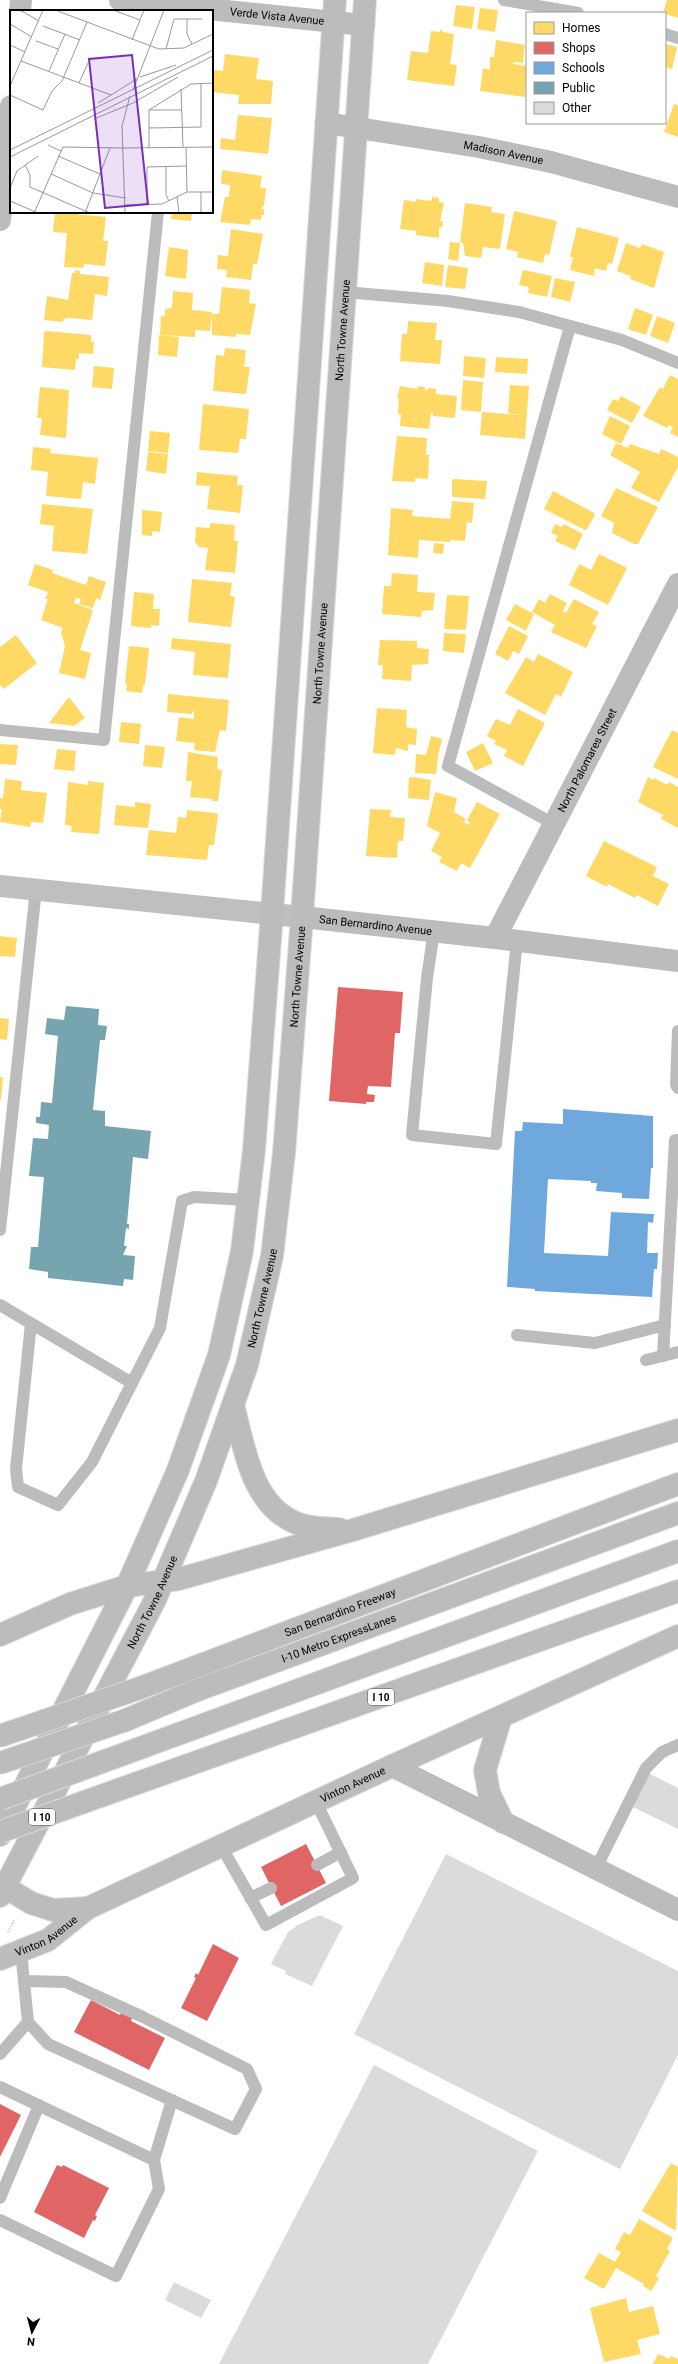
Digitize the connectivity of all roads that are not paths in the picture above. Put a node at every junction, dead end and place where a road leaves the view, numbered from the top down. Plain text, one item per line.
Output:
1 (21, 0) edge
2 (120, 0) edge
3 (335, 0) edge
4 (365, 0) edge
5 (504, 0) edge
6 (179, 9) edge
7 (20, 10) edge
8 (191, 10) edge
9 (213, 12) edge
10 (572, 12) edge
11 (334, 22) junction
12 (364, 25) junction
13 (666, 34) edge
14 (678, 38) edge
15 (10, 116) edge
16 (326, 123) junction
17 (356, 128) junction
18 (678, 197) edge
19 (158, 213) edge
20 (0, 220) edge
21 (345, 292) junction
22 (570, 326) junction
23 (678, 363) edge
24 (678, 584) edge
25 (0, 730) edge
26 (554, 824) junction
27 (0, 886) edge
28 (36, 889) junction
29 (272, 913) junction
30 (302, 917) junction
31 (434, 931) junction
32 (495, 938) junction
33 (517, 941) junction
34 (678, 962) edge
35 (678, 1031) edge
36 (678, 1088) edge
37 (678, 1140) edge
38 (248, 1200) junction
39 (0, 1230) edge
40 (0, 1305) edge
41 (31, 1323) junction
42 (665, 1325) junction
43 (517, 1335) dead end
44 (678, 1352) edge
45 (663, 1356) junction
46 (646, 1360) dead end
47 (132, 1383) junction
48 (233, 1405) junction
49 (678, 1430) edge
50 (678, 1484) edge
51 (678, 1513) edge
52 (353, 1530) junction
53 (678, 1551) edge
54 (163, 1581) junction
55 (127, 1586) junction
56 (678, 1591) edge
57 (0, 1635) edge
58 (678, 1636) edge
59 (501, 1717) junction
60 (0, 1736) edge
61 (678, 1745) edge
62 (0, 1763) edge
63 (392, 1766) junction
64 (0, 1799) edge
65 (316, 1802) junction
66 (503, 1822) junction
67 (0, 1834) edge
68 (221, 1846) junction
69 (338, 1848) junction
70 (317, 1865) dead end
71 (596, 1868) junction
72 (272, 1888) dead end
73 (3, 1892) edge
74 (250, 1898) junction
75 (88, 1908) junction
76 (678, 1910) edge
77 (14, 1943) junction
78 (0, 1959) edge
79 (24, 1980) junction
80 (28, 2022) junction
81 (0, 2054) edge
82 (0, 2086) edge
83 (172, 2100) junction
84 (39, 2105) junction
85 (154, 2160) junction
86 (0, 2198) edge
87 (0, 2220) edge

1 - 7 main road
2 - 6 main road, Verde Vista Avenue
3 - 11 main road
4 - 12 main road, North Towne Avenue
5 - 10 lane
6 - 8 main road, Verde Vista Avenue
9 - 11 main road, Verde Vista Avenue
11 - 12 main road, Verde Vista Avenue
11 - 16 main road
12 - 17 main road, North Towne Avenue
13 - 14 lane
15 - 20 main road
16 - 17 main road, Madison Avenue
16 - 29 main road
17 - 18 main road, Madison Avenue
17 - 21 main road, North Towne Avenue
19 - 25 lane
21 - 22 lane
21 - 30 main road, North Towne Avenue
22 - 23 lane
22 - 26 lane
24 - 26 main road, North Palomares Street
26 - 32 main road, North Palomares Street
27 - 28 main road, San Bernardino Avenue
28 - 29 main road, San Bernardino Avenue
28 - 39 lane
29 - 30 main road, San Bernardino Avenue
29 - 38 main road
30 - 31 main road, San Bernardino Avenue
30 - 48 main road, North Towne Avenue
31 - 32 main road, San Bernardino Avenue
31 - 33 lane
32 - 33 main road, San Bernardino Avenue
33 - 34 main road, San Bernardino Avenue
35 - 36 lane
37 - 42 lane
38 - 47 lane
38 - 55 main road
40 - 41 lane
41 - 47 lane
41 - 47 lane
42 - 43 lane
42 - 45 lane
44 - 45 lane
45 - 46 lane
48 - 52 main road
48 - 54 main road, North Towne Avenue
49 - 52 main road
50 - 60 main road, San Bernardino Freeway, bridge
51 - 62 main road, I-10 Metro ExpressLanes, bridge
52 - 54 main road
53 - 64 main road, bridge
54 - 55 main road
54 - 73 main road, North Towne Avenue
55 - 57 main road
55 - 67 main road
56 - 67 main road, I 10, bridge
58 - 59 main road
59 - 63 main road
59 - 66 main road
61 - 71 lane
63 - 65 main road, Vinton Avenue
63 - 66 main road, Vinton Avenue
65 - 68 main road, Vinton Avenue
65 - 69 lane
66 - 71 main road, Vinton Avenue
68 - 74 lane
68 - 75 main road, Vinton Avenue
69 - 70 lane
69 - 74 lane
71 - 76 main road, Vinton Avenue
72 - 74 lane
73 - 75 main road, Vinton Avenue
75 - 77 main road, Vinton Avenue
77 - 78 main road, Vinton Avenue
77 - 79 lane
79 - 80 lane
79 - 83 lane
80 - 81 lane
80 - 83 lane
82 - 84 lane
83 - 85 lane
84 - 85 lane
84 - 86 lane
85 - 87 lane

